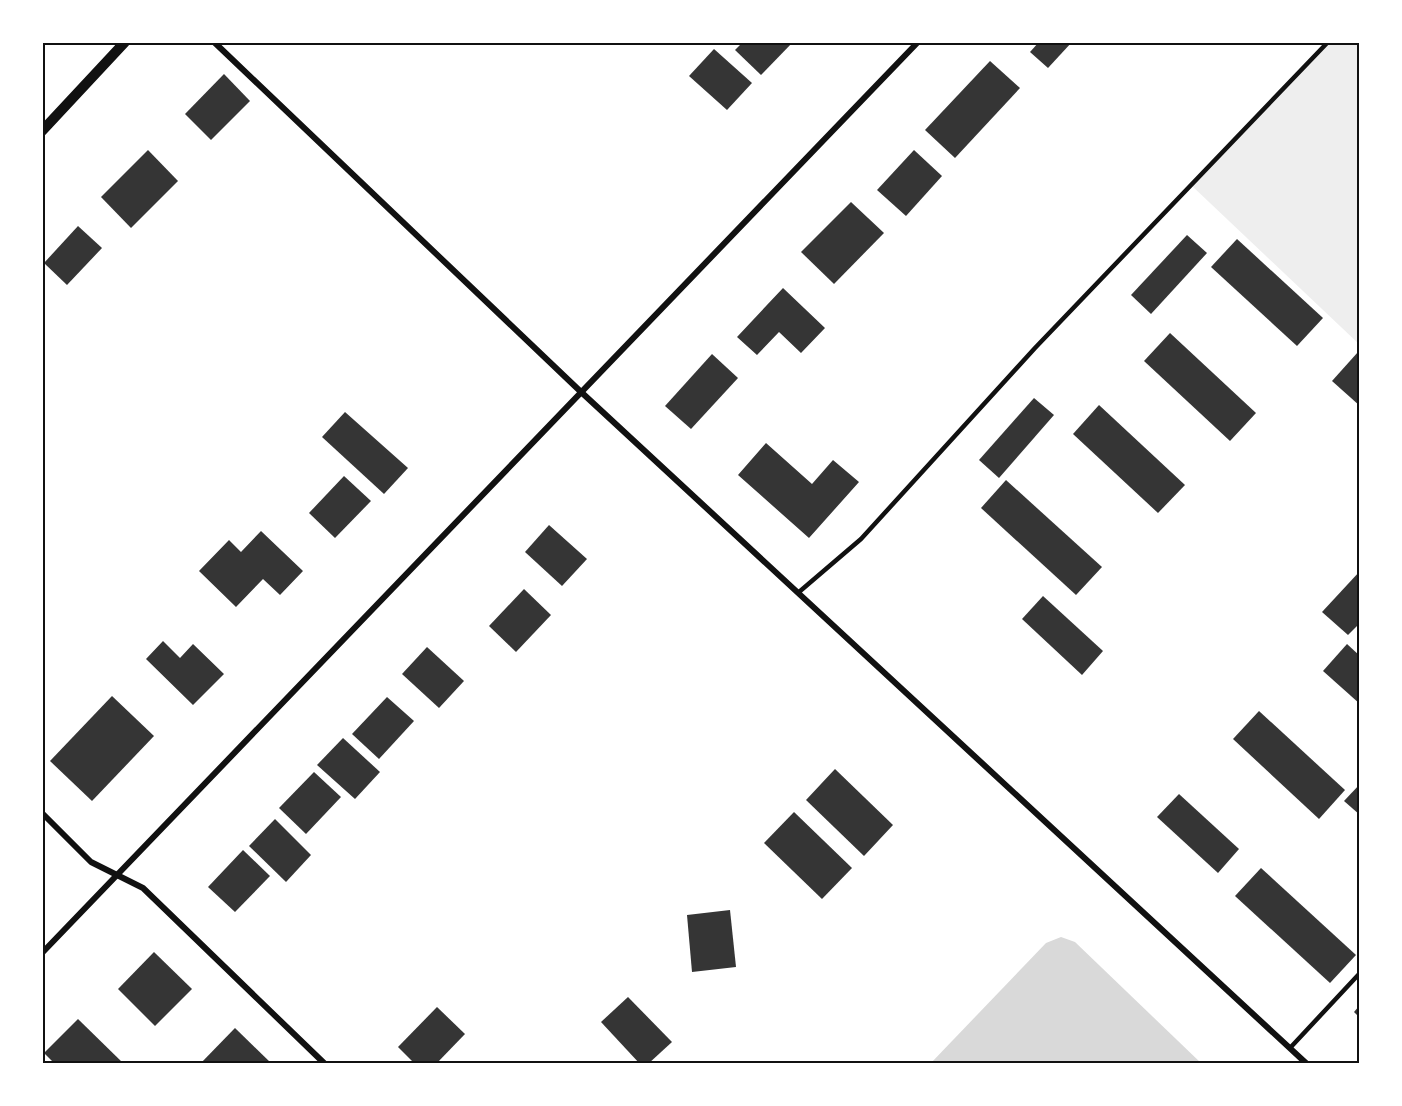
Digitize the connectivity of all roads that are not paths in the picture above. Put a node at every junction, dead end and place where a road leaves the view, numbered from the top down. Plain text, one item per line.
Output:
1 (125, 42) edge
2 (214, 42) edge
3 (918, 42) edge
4 (1328, 42) edge
5 (42, 131) edge
6 (580, 391) junction
7 (800, 592) junction
8 (42, 813) edge
9 (118, 875) junction
10 (42, 953) edge
11 (1360, 973) edge
12 (1290, 1048) junction
13 (325, 1064) edge
14 (1307, 1064) edge

1 - 5 street
2 - 6 street
3 - 6 street
4 - 7 lane
6 - 7 street
6 - 9 street
7 - 12 street
8 - 9 street
9 - 10 street
9 - 13 street
11 - 12 lane
12 - 14 street

